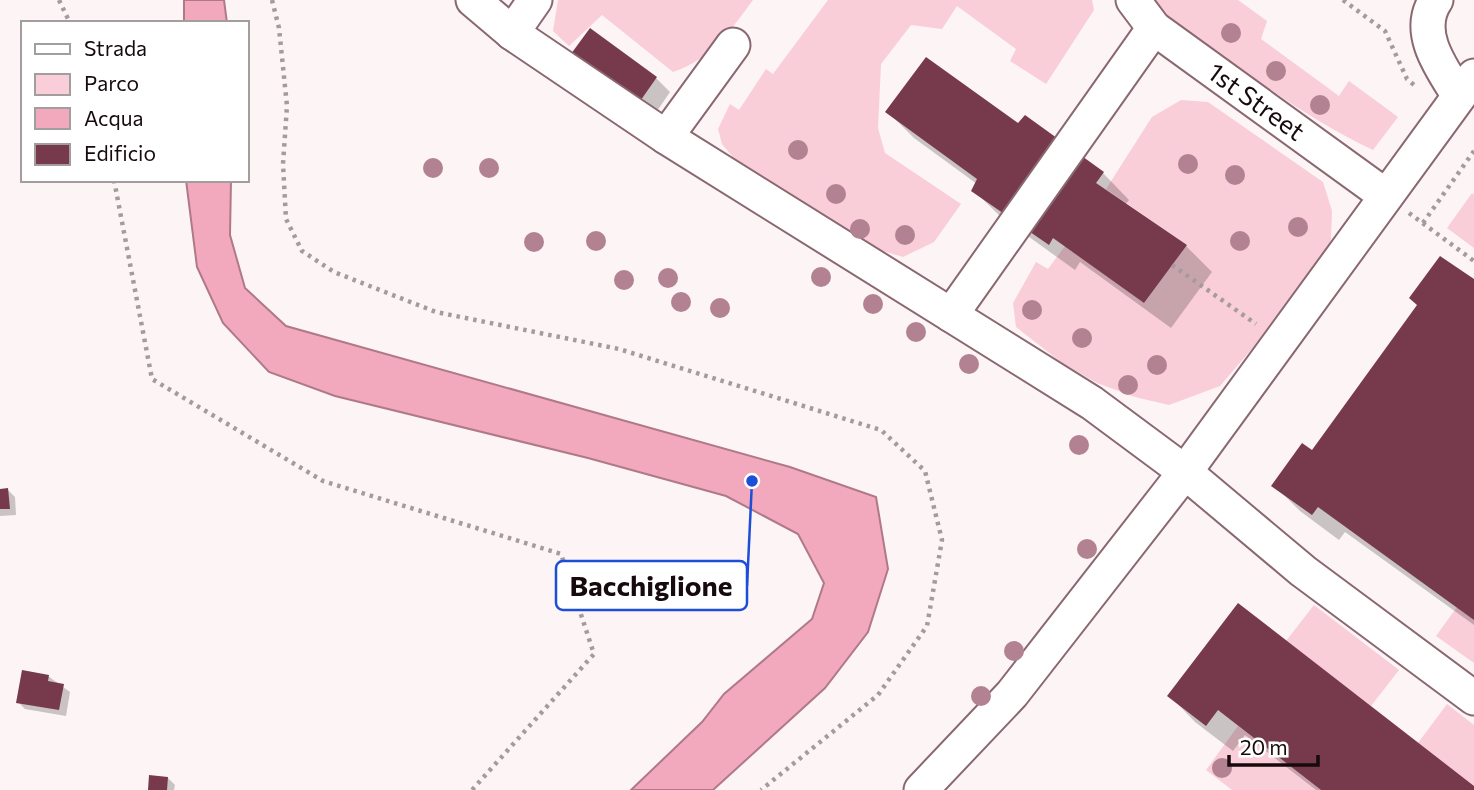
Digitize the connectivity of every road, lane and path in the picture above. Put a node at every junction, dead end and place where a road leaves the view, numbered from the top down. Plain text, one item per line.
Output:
1 (59, 0) edge
2 (272, 0) edge
3 (473, 0) edge
4 (535, 0) edge
5 (1133, 0) edge
6 (1343, 0) edge
7 (1436, 0) edge
8 (69, 21) edge
9 (1154, 28) junction
10 (512, 33) junction
11 (733, 45) dead end
12 (1461, 94) edge
13 (666, 138) junction
14 (1474, 151) edge
15 (114, 182) edge
16 (1386, 196) junction
17 (1423, 223) junction
18 (1474, 261) edge
19 (1172, 265) dead end
20 (951, 315) junction
21 (1280, 341) junction
22 (1185, 472) junction
23 (1474, 698) edge
24 (471, 790) edge
25 (761, 790) edge
26 (921, 790) edge

1 - 8 path
2 - 25 path
3 - 10 lane
4 - 10 lane
5 - 9 lane, 1st Street
6 - 12 path
7 - 12 lane
9 - 16 lane, 1st Street
9 - 20 lane
10 - 13 lane
11 - 13 lane
12 - 16 lane
13 - 20 lane
14 - 17 path
15 - 24 path
16 - 17 path
16 - 21 lane
17 - 18 path
19 - 21 path
20 - 22 lane
21 - 22 lane
22 - 23 lane
22 - 26 lane

